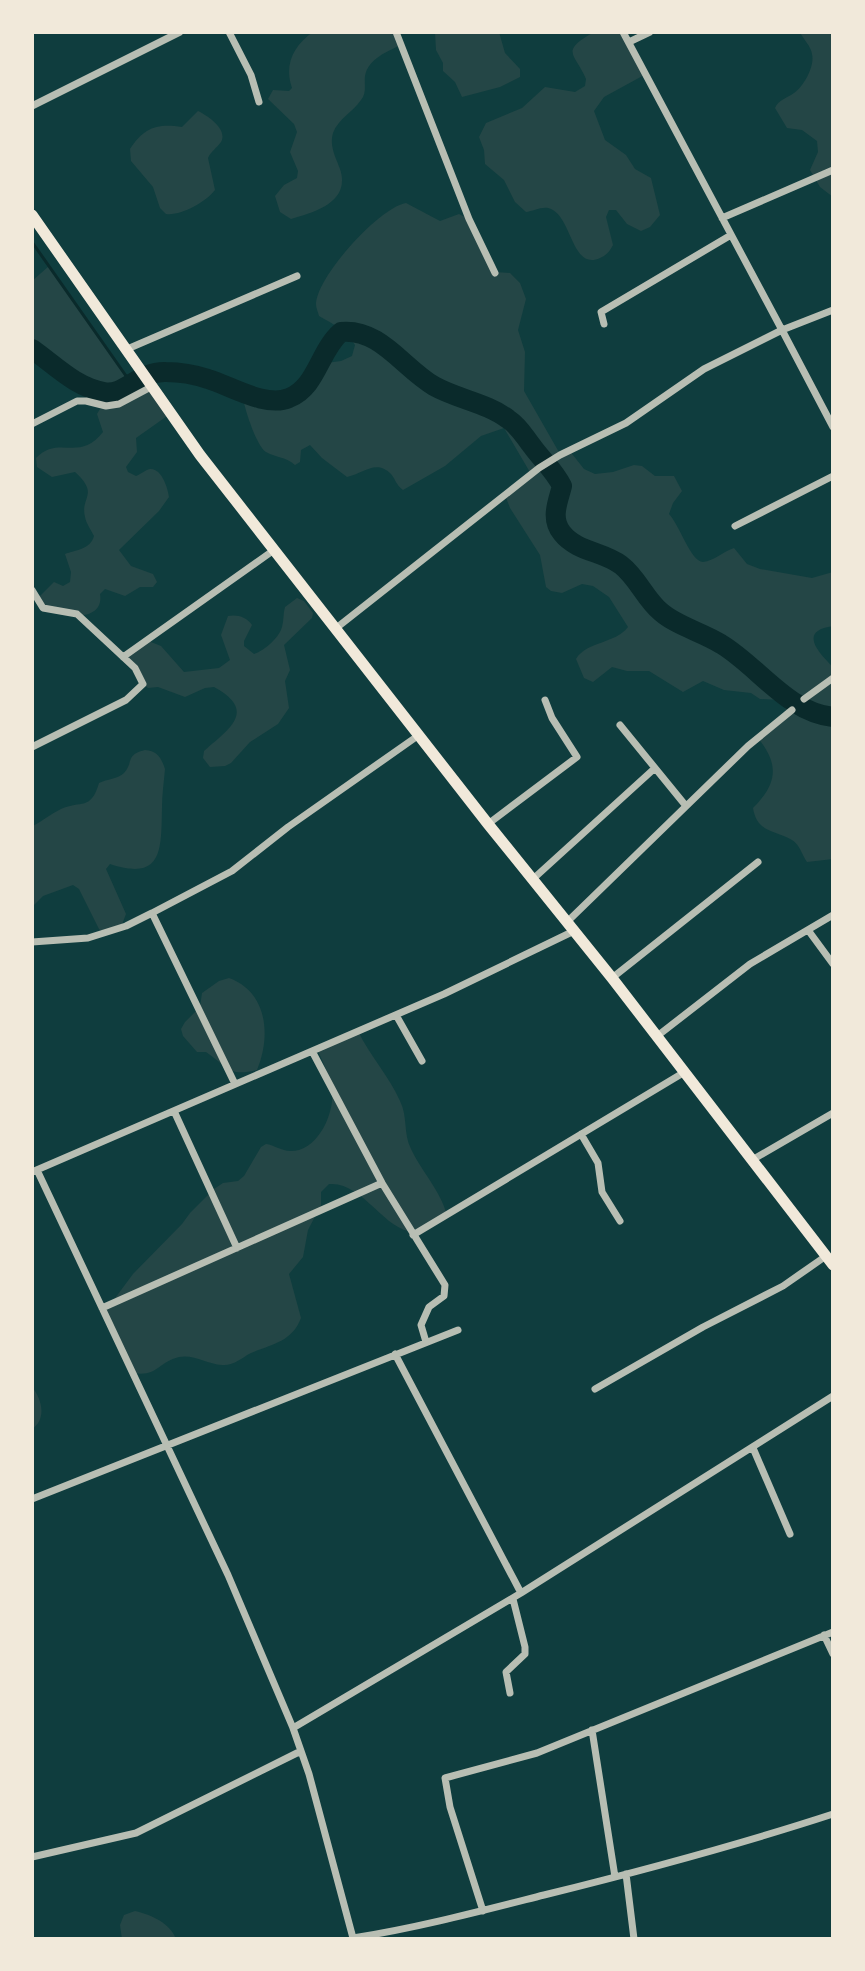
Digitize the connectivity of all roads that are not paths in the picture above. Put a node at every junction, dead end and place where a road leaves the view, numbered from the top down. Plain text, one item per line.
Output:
1 (180, 32) edge
2 (229, 32) edge
3 (396, 32) edge
4 (623, 32) edge
5 (650, 32) edge
6 (629, 42) junction
7 (259, 102) dead end
8 (32, 106) edge
9 (833, 170) edge
10 (32, 215) edge
11 (722, 218) junction
12 (731, 235) junction
13 (495, 273) dead end
14 (297, 276) dead end
15 (833, 310) edge
16 (604, 324) dead end
17 (782, 330) junction
18 (125, 350) junction
19 (149, 384) junction
20 (32, 424) edge
21 (833, 427) edge
22 (833, 476) edge
23 (735, 526) dead end
24 (274, 550) junction
25 (32, 590) edge
26 (335, 629) junction
27 (123, 657) junction
28 (833, 678) edge
29 (804, 699) dead end
30 (545, 700) dead end
31 (792, 710) dead end
32 (620, 725) dead end
33 (419, 735) junction
34 (32, 747) edge
35 (655, 768) junction
36 (686, 806) junction
37 (488, 824) junction
38 (758, 862) dead end
39 (533, 879) junction
40 (152, 913) junction
41 (833, 915) edge
42 (570, 926) junction
43 (808, 930) junction
44 (32, 942) edge
45 (833, 964) edge
46 (612, 978) junction
47 (396, 1015) junction
48 (656, 1037) junction
49 (312, 1051) junction
50 (422, 1061) dead end
51 (683, 1073) junction
52 (235, 1084) junction
53 (174, 1111) junction
54 (833, 1113) edge
55 (581, 1134) junction
56 (752, 1160) junction
57 (34, 1171) edge
58 (382, 1183) junction
59 (620, 1221) dead end
60 (413, 1235) junction
61 (237, 1248) junction
62 (830, 1261) edge
63 (102, 1308) junction
64 (458, 1330) dead end
65 (426, 1342) junction
66 (395, 1354) junction
67 (595, 1389) dead end
68 (833, 1396) edge
69 (166, 1444) junction
70 (753, 1448) junction
71 (32, 1499) edge
72 (790, 1534) dead end
73 (521, 1593) junction
74 (513, 1599) junction
75 (833, 1632) edge
76 (824, 1635) junction
77 (833, 1654) edge
78 (510, 1693) dead end
79 (293, 1728) junction
80 (592, 1730) junction
81 (301, 1751) junction
82 (833, 1814) edge
83 (32, 1857) edge
84 (626, 1874) junction
85 (615, 1877) junction
86 (483, 1911) junction
87 (634, 1939) edge

1 - 8 street
2 - 7 street
3 - 13 street
4 - 6 street
5 - 6 street
6 - 11 street
9 - 11 street
10 - 18 main road
11 - 12 street
12 - 16 street
12 - 17 street
14 - 18 street
15 - 17 street
17 - 21 street
17 - 26 street
18 - 19 main road
19 - 20 street
19 - 24 main road
22 - 23 street
24 - 26 main road
24 - 27 street
25 - 27 street
26 - 33 main road
27 - 34 street
28 - 29 street
30 - 37 street
31 - 36 street
32 - 35 street
33 - 37 main road
33 - 40 street
35 - 36 street
35 - 39 street
36 - 42 street
37 - 39 main road
38 - 46 street
39 - 42 main road
40 - 44 street
40 - 52 street
41 - 43 street
42 - 46 main road
42 - 47 street
43 - 45 street
43 - 48 street
46 - 48 main road
47 - 49 street
47 - 50 street
48 - 51 main road
49 - 52 street
49 - 58 street
51 - 55 street
51 - 56 main road
52 - 53 street
53 - 57 street
53 - 61 street
54 - 56 street
55 - 59 street
55 - 60 street
56 - 62 main road
57 - 63 street
58 - 60 street
58 - 61 street
60 - 65 street
61 - 63 street
62 - 67 street
63 - 69 street
64 - 65 street
65 - 66 street
66 - 69 street
66 - 73 street
68 - 70 street
69 - 71 street
69 - 79 street
70 - 72 street
70 - 73 street
73 - 74 street
74 - 78 street
74 - 79 street
75 - 76 street
76 - 77 street
76 - 80 street
79 - 81 street
80 - 85 street
80 - 86 street
81 - 83 street
81 - 86 street
82 - 84 street
84 - 85 street
84 - 87 street
85 - 86 street

